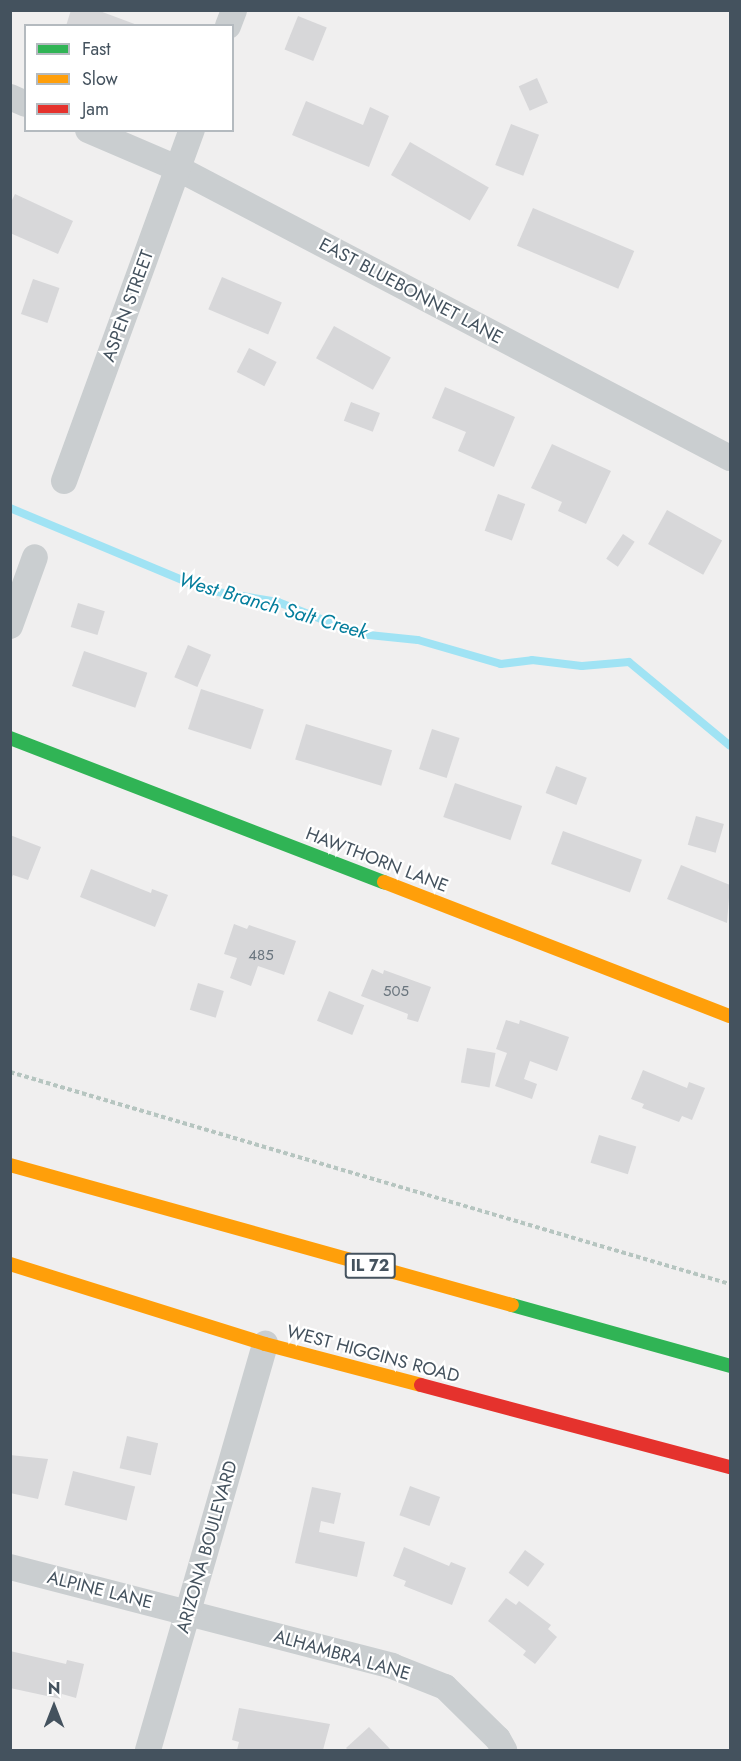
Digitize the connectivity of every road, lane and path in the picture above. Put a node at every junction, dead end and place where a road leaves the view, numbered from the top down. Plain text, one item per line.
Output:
1 (93, 132) edge
2 (191, 132) edge
3 (179, 169) junction
4 (730, 458) edge
5 (64, 481) dead end
6 (35, 557) dead end
7 (10, 626) edge
8 (10, 738) edge
9 (730, 1016) edge
10 (10, 1072) edge
11 (10, 1165) edge
12 (10, 1264) edge
13 (730, 1284) edge
14 (265, 1344) junction
15 (729, 1360) edge
16 (730, 1467) edge
17 (10, 1567) edge
18 (188, 1613) junction
19 (148, 1750) edge
20 (504, 1750) edge

1 - 3 street, EAST BLUEBONNET LANE
2 - 3 street, ASPEN STREET
3 - 4 street, EAST BLUEBONNET LANE
3 - 5 street, ASPEN STREET
6 - 7 street
8 - 9 main road, HAWTHORN LANE
10 - 13 path
11 - 15 main road, IL 72
12 - 14 main road, WEST HIGGINS ROAD
14 - 16 main road, WEST HIGGINS ROAD
14 - 18 street, ARIZONA BOULEVARD
17 - 18 street, ALPINE LANE
18 - 19 street, ARIZONA BOULEVARD
18 - 20 street, ALHAMBRA LANE

